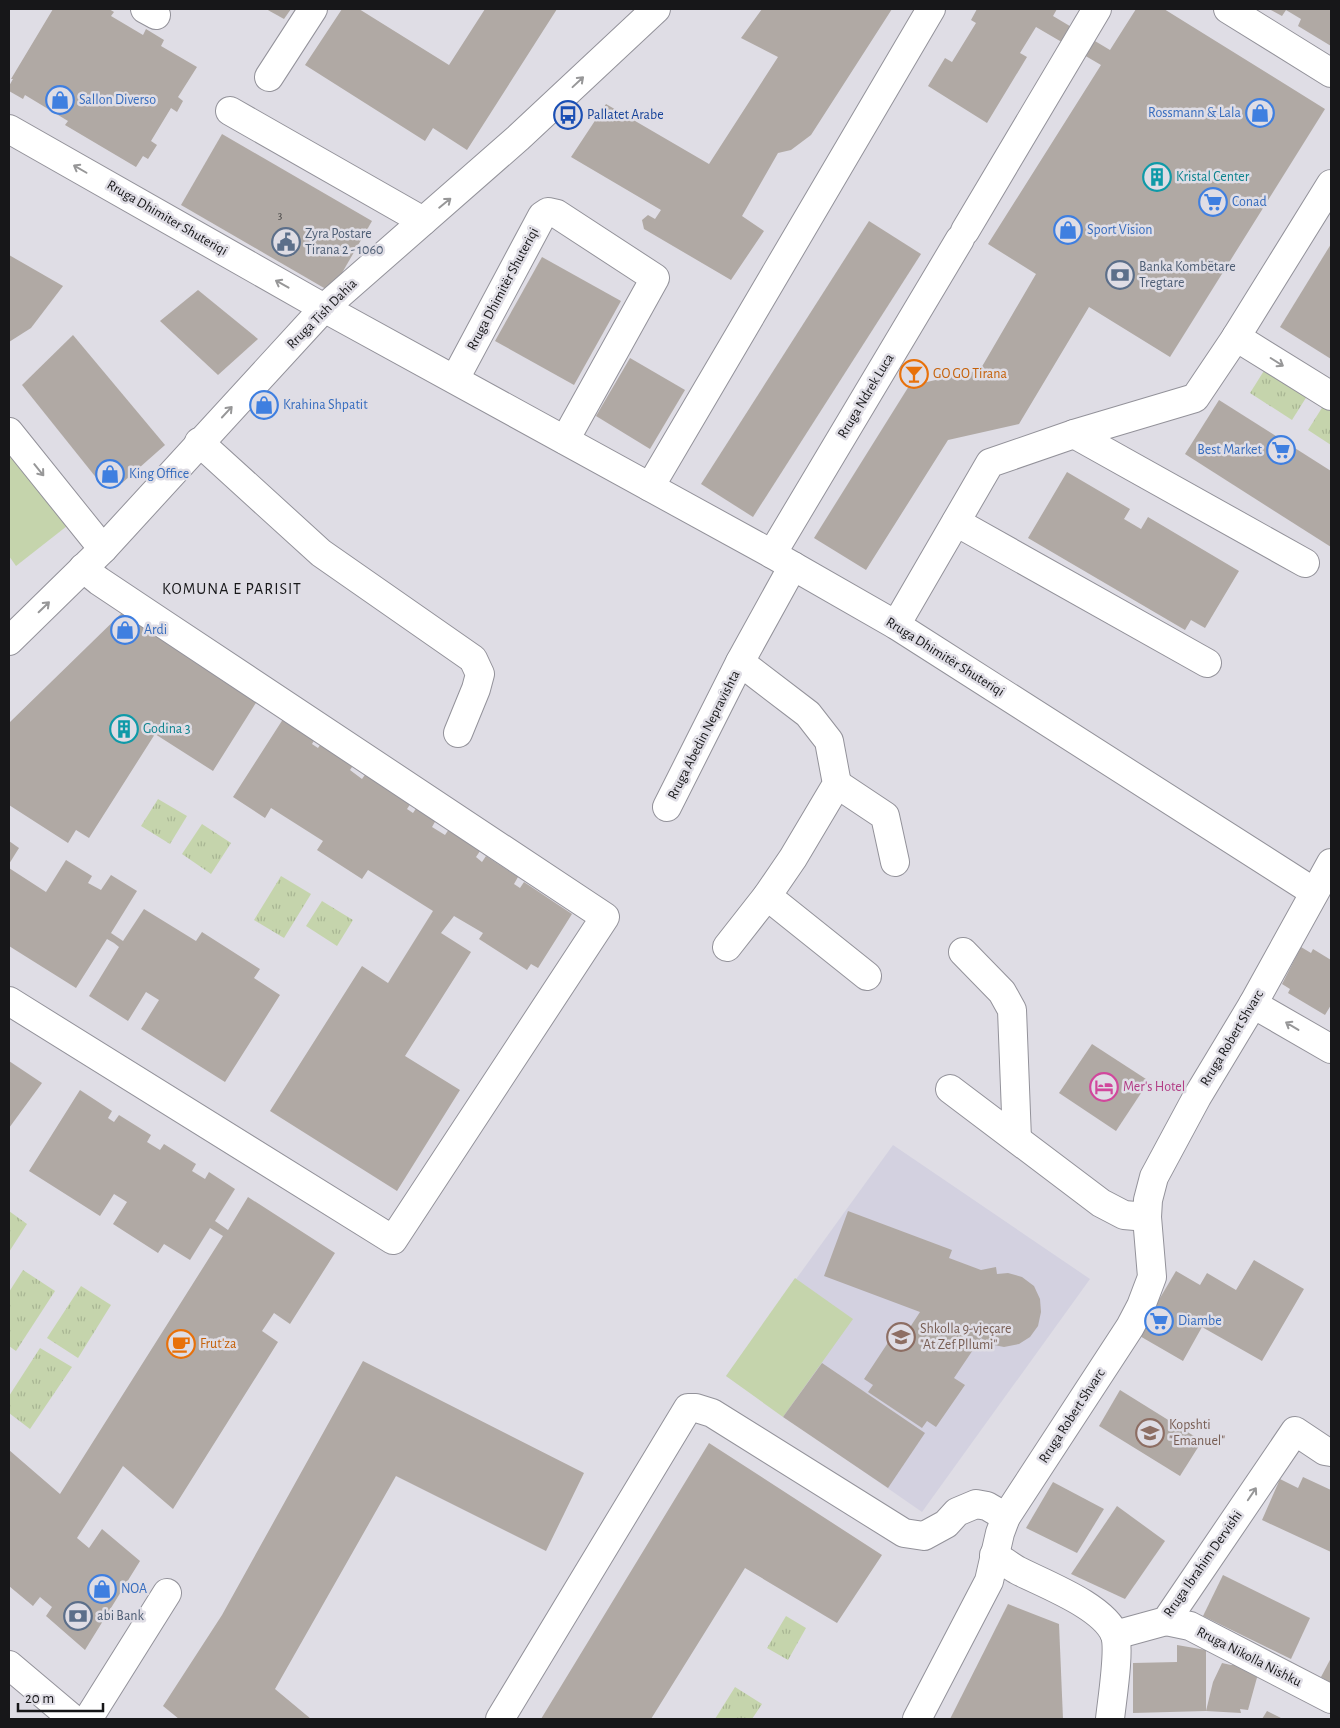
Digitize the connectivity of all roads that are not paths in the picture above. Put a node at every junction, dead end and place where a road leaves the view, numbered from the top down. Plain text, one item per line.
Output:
1 (313, 9) edge
2 (656, 9) edge
3 (930, 9) edge
4 (1097, 9) edge
5 (1228, 9) edge
6 (1331, 74) edge
7 (269, 77) dead end
8 (230, 111) dead end
9 (9, 129) edge
10 (1331, 184) edge
11 (423, 221) junction
12 (324, 308) junction
13 (1236, 337) junction
14 (456, 379) junction
15 (1331, 396) edge
16 (9, 432) edge
17 (1074, 434) junction
18 (565, 440) junction
19 (199, 442) junction
20 (650, 487) junction
21 (956, 522) junction
22 (103, 548) junction
23 (782, 560) junction
24 (1305, 563) dead end
25 (84, 568) junction
26 (896, 625) junction
27 (9, 641) edge
28 (740, 662) junction
29 (1207, 663) dead end
30 (458, 733) dead end
31 (837, 784) junction
32 (667, 807) dead end
33 (895, 862) dead end
34 (1331, 863) edge
35 (1314, 892) junction
36 (767, 896) junction
37 (727, 947) dead end
38 (963, 952) dead end
39 (867, 976) dead end
40 (9, 1001) edge
41 (1253, 1004) junction
42 (1331, 1049) edge
43 (950, 1089) dead end
44 (1017, 1139) junction
45 (1148, 1217) junction
46 (1331, 1452) edge
47 (1006, 1516) junction
48 (994, 1555) junction
49 (168, 1593) dead end
50 (1166, 1621) junction
51 (1115, 1635) junction
52 (9, 1665) edge
53 (1331, 1699) edge
54 (73, 1719) edge
55 (88, 1719) edge
56 (500, 1719) edge
57 (917, 1719) edge
58 (1110, 1719) edge

1 - 7 street
11 -> 2 street, Rruga Tish Dahia
3 - 20 street
4 - 23 street, Rruga Ndrek Luca
5 - 6 street
8 - 11 street
12 -> 9 street, Rruga Dhimiter Shuteriqi
10 - 13 street
11 - 12 street, Rruga Tish Dahia
12 - 14 street, Rruga Dhimitër Shuteriqi
19 -> 12 street, Rruga Tish Dahia
13 -> 15 street
13 - 17 street
14 - 18 street, Rruga Dhimitër Shuteriqi
14 - 18 street, Rruga Dhimitër Shuteriqi
16 -> 22 street
17 - 21 street
17 - 24 street
18 - 20 street, Rruga Dhimitër Shuteriqi
19 - 22 street, Rruga Tish Dahia
19 - 30 street
20 - 23 street, Rruga Dhimitër Shuteriqi
21 - 26 street
21 - 29 street
22 - 25 street, Rruga Tish Dahia
23 - 26 street, Rruga Dhimitër Shuteriqi
23 - 28 street, Rruga Abedin Nepravishta
27 -> 25 street, Rruga Tish Dahia
25 - 40 street
26 - 35 street, Rruga Dhimitër Shuteriqi
28 - 31 street, Rruga Abedin Nepravishta
28 - 32 street, Rruga Abedin Nepravishta
31 - 33 street
31 - 36 street
34 - 35 street, Rruga Robert Shvarc
35 - 41 street, Rruga Robert Shvarc
36 - 37 street
36 - 39 street
38 - 44 street
42 -> 41 street
41 - 45 street, Rruga Robert Shvarc
43 - 44 street
44 - 45 street
45 - 47 street, Rruga Robert Shvarc
50 -> 46 street, Rruga Ibrahim Dervishi
47 - 48 street, Rruga Robert Shvarc
47 - 56 street
48 - 51 street
48 - 57 street, Rruga Robert Shvarc
49 - 55 street
50 - 51 street, Rruga Ibrahim Dervishi
50 - 53 street, Rruga Nikolla Nishku
51 - 58 street
52 - 54 street

